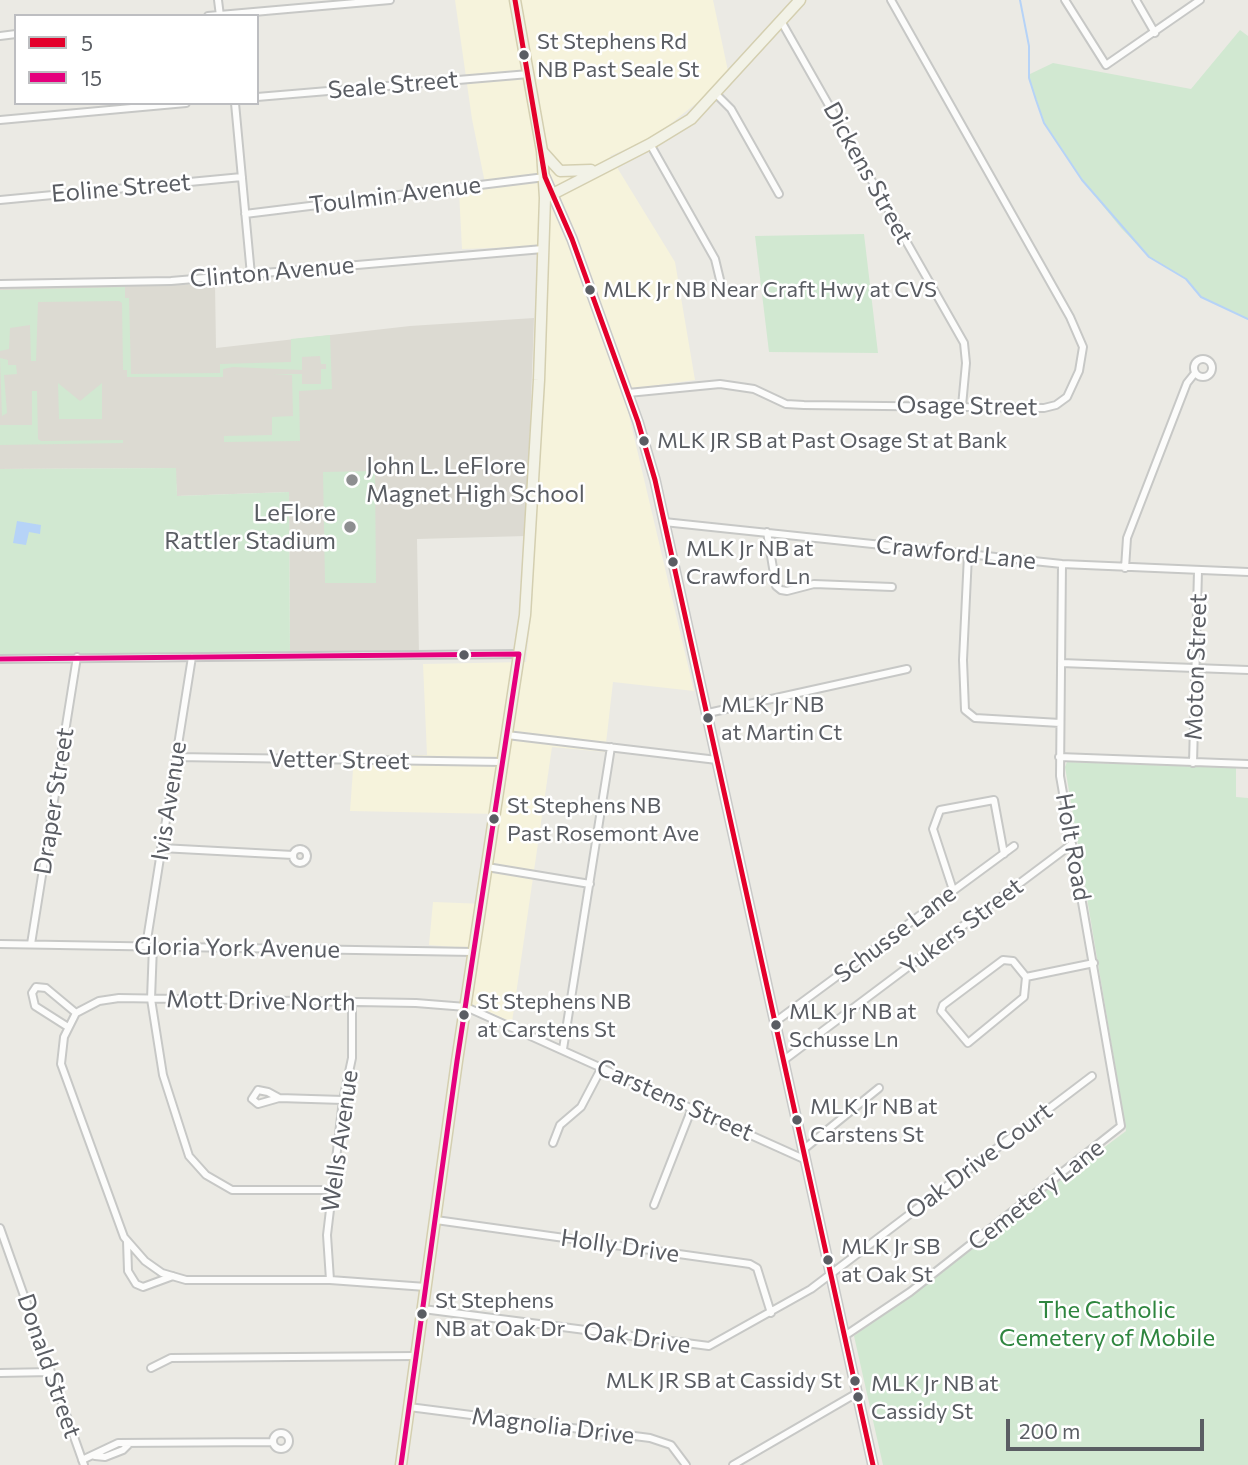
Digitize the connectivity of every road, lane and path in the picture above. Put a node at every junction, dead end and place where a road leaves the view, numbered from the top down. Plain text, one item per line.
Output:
1 (390, 0) edge
2 (800, 0) edge
3 (891, 0) edge
4 (1065, 0) edge
5 (1136, 0) edge
6 (1200, 0) edge
7 (516, 2) edge
8 (230, 14) edge
9 (781, 21) junction
10 (1155, 33) junction
11 (529, 74) junction
12 (716, 94) junction
13 (259, 97) edge
14 (164, 105) edge
15 (234, 105) edge
16 (0, 120) edge
17 (650, 144) junction
18 (542, 151) junction
19 (600, 169) junction
20 (242, 177) junction
21 (545, 177) junction
22 (779, 194) dead end
23 (550, 196) junction
24 (0, 200) edge
25 (245, 214) junction
26 (544, 249) junction
27 (251, 275) junction
28 (0, 284) edge
29 (722, 288) dead end
30 (1195, 373) dead end
31 (628, 393) junction
32 (962, 406) junction
33 (664, 522) junction
34 (767, 532) junction
35 (968, 555) junction
36 (1062, 564) junction
37 (1125, 568) junction
38 (1198, 571) junction
39 (1248, 572) edge
40 (892, 587) dead end
41 (519, 654) junction
42 (77, 657) junction
43 (192, 657) junction
44 (0, 659) edge
45 (1061, 663) junction
46 (1196, 668) junction
47 (907, 669) dead end
48 (1248, 670) edge
49 (708, 713) junction
50 (1060, 723) junction
51 (508, 735) junction
52 (611, 747) junction
53 (176, 757) junction
54 (1059, 757) junction
55 (717, 760) junction
56 (503, 762) junction
57 (1193, 763) junction
58 (1248, 764) edge
59 (1072, 844) junction
60 (1014, 846) dead end
61 (161, 848) junction
62 (1004, 854) junction
63 (293, 855) dead end
64 (487, 867) junction
65 (590, 884) junction
66 (953, 890) junction
67 (0, 944) edge
68 (31, 944) junction
69 (150, 946) junction
70 (474, 952) junction
71 (1094, 963) junction
72 (1026, 977) junction
73 (151, 999) junction
74 (352, 1003) junction
75 (466, 1007) junction
76 (76, 1013) junction
77 (775, 1022) junction
78 (68, 1027) junction
79 (563, 1049) junction
80 (784, 1060) junction
81 (602, 1067) junction
82 (1092, 1076) dead end
83 (879, 1088) dead end
84 (279, 1098) dead end
85 (343, 1100) junction
86 (692, 1108) junction
87 (1121, 1126) joint
88 (553, 1143) dead end
89 (804, 1149) junction
90 (806, 1160) junction
91 (331, 1190) junction
92 (654, 1205) dead end
93 (436, 1220) junction
94 (0, 1228) edge
95 (127, 1241) junction
96 (833, 1273) junction
97 (173, 1276) junction
98 (330, 1280) junction
99 (426, 1287) junction
100 (423, 1309) junction
101 (771, 1313) junction
102 (846, 1335) junction
103 (416, 1356) junction
104 (151, 1368) dead end
105 (51, 1372) junction
106 (0, 1373) edge
107 (857, 1393) junction
108 (409, 1407) junction
109 (273, 1442) dead end
110 (83, 1463) edge
111 (401, 1465) edge
112 (686, 1465) edge
113 (733, 1465) edge
114 (873, 1465) edge

1 - 8 street
2 - 9 main road
3 - 32 street, Osage Street
4 - 10 street
5 - 10 street
6 - 10 street
7 - 11 main road
9 - 12 main road
9 - 32 street, Dickens Street
11 - 13 street, Seale Street
11 - 18 main road
12 - 17 main road
12 - 22 street
14 - 16 street
15 - 20 street
17 - 19 main road
17 - 29 street
18 - 19 main road
18 - 21 main road
19 - 23 main road
20 - 24 street, Eoline Street
20 - 25 street
21 - 23 main road
21 - 25 street, Toulmin Avenue
23 - 26 main road
23 - 31 main road
25 - 27 street
26 - 27 street, Clinton Avenue
26 - 41 main road
27 - 28 street, Clinton Avenue
30 - 37 street
31 - 32 street, Osage Street
31 - 33 main road
33 - 34 street, Crawford Lane
33 - 49 main road
34 - 35 street, Crawford Lane
34 - 40 street
35 - 36 street, Crawford Lane
35 - 50 street
36 - 37 street, Crawford Lane
36 - 45 street, Holt Road
37 - 38 street, Crawford Lane
38 - 39 street, Crawford Lane
38 - 46 street, Moton Street
41 - 43 street
41 - 51 main road
42 - 43 street
42 - 44 street
42 - 68 street, Draper Street
43 - 53 street, Ivis Avenue
45 - 46 street
45 - 50 street, Holt Road
46 - 48 street
46 - 57 street, Moton Street
47 - 49 street
49 - 55 main road
50 - 54 street, Holt Road
51 - 52 street
51 - 56 main road
52 - 55 street
52 - 65 street
53 - 56 street, Vetter Street
53 - 61 street, Ivis Avenue
54 - 57 street
54 - 59 street, Holt Road
55 - 77 main road
56 - 64 main road
57 - 58 street
59 - 71 street, Holt Road
59 - 80 street, Yukers Street
60 - 62 street, Schusse Lane
61 - 63 street
61 - 69 street, Ivis Avenue
62 - 66 street, Schusse Lane
62 - 66 street
64 - 65 street
64 - 70 main road
65 - 79 street
66 - 77 street, Schusse Lane
67 - 68 street, Gloria York Avenue
68 - 69 street, Gloria York Avenue
69 - 70 street, Gloria York Avenue
69 - 73 street, Ivis Avenue
70 - 75 main road
71 - 72 street
71 - 87 street, Holt Road
72 - 72 street
73 - 74 street, Mott Drive North
73 - 76 street, Mott Drive North
73 - 91 street, Ivis Avenue
74 - 75 street, Mott Drive North
74 - 85 street, Wells Avenue
75 - 79 street, Carstens Street
75 - 93 main road
76 - 78 street
76 - 78 street
77 - 80 main road
78 - 95 street
79 - 81 street, Carstens Street
80 - 89 main road
81 - 86 street, Carstens Street
81 - 88 street
82 - 96 street, Oak Drive Court
83 - 89 street
84 - 85 street
85 - 91 street, Wells Avenue
86 - 90 street, Carstens Street
86 - 92 street
87 - 102 street, Cemetery Lane
89 - 90 main road
90 - 96 main road
91 - 98 street, Wells Avenue
93 - 99 main road
93 - 101 street, Holly Drive
94 - 105 street, Donald Street
95 - 97 street
95 - 97 street
96 - 101 street, Oak Drive
96 - 102 main road
97 - 98 street
98 - 99 street
99 - 100 main road
100 - 101 street, Oak Drive
100 - 103 main road
102 - 107 main road
103 - 104 street
103 - 108 main road
105 - 106 street
105 - 110 street, Donald Street
107 - 113 street
107 - 114 main road
108 - 111 main road
108 - 112 street, Magnolia Drive
109 - 110 street

